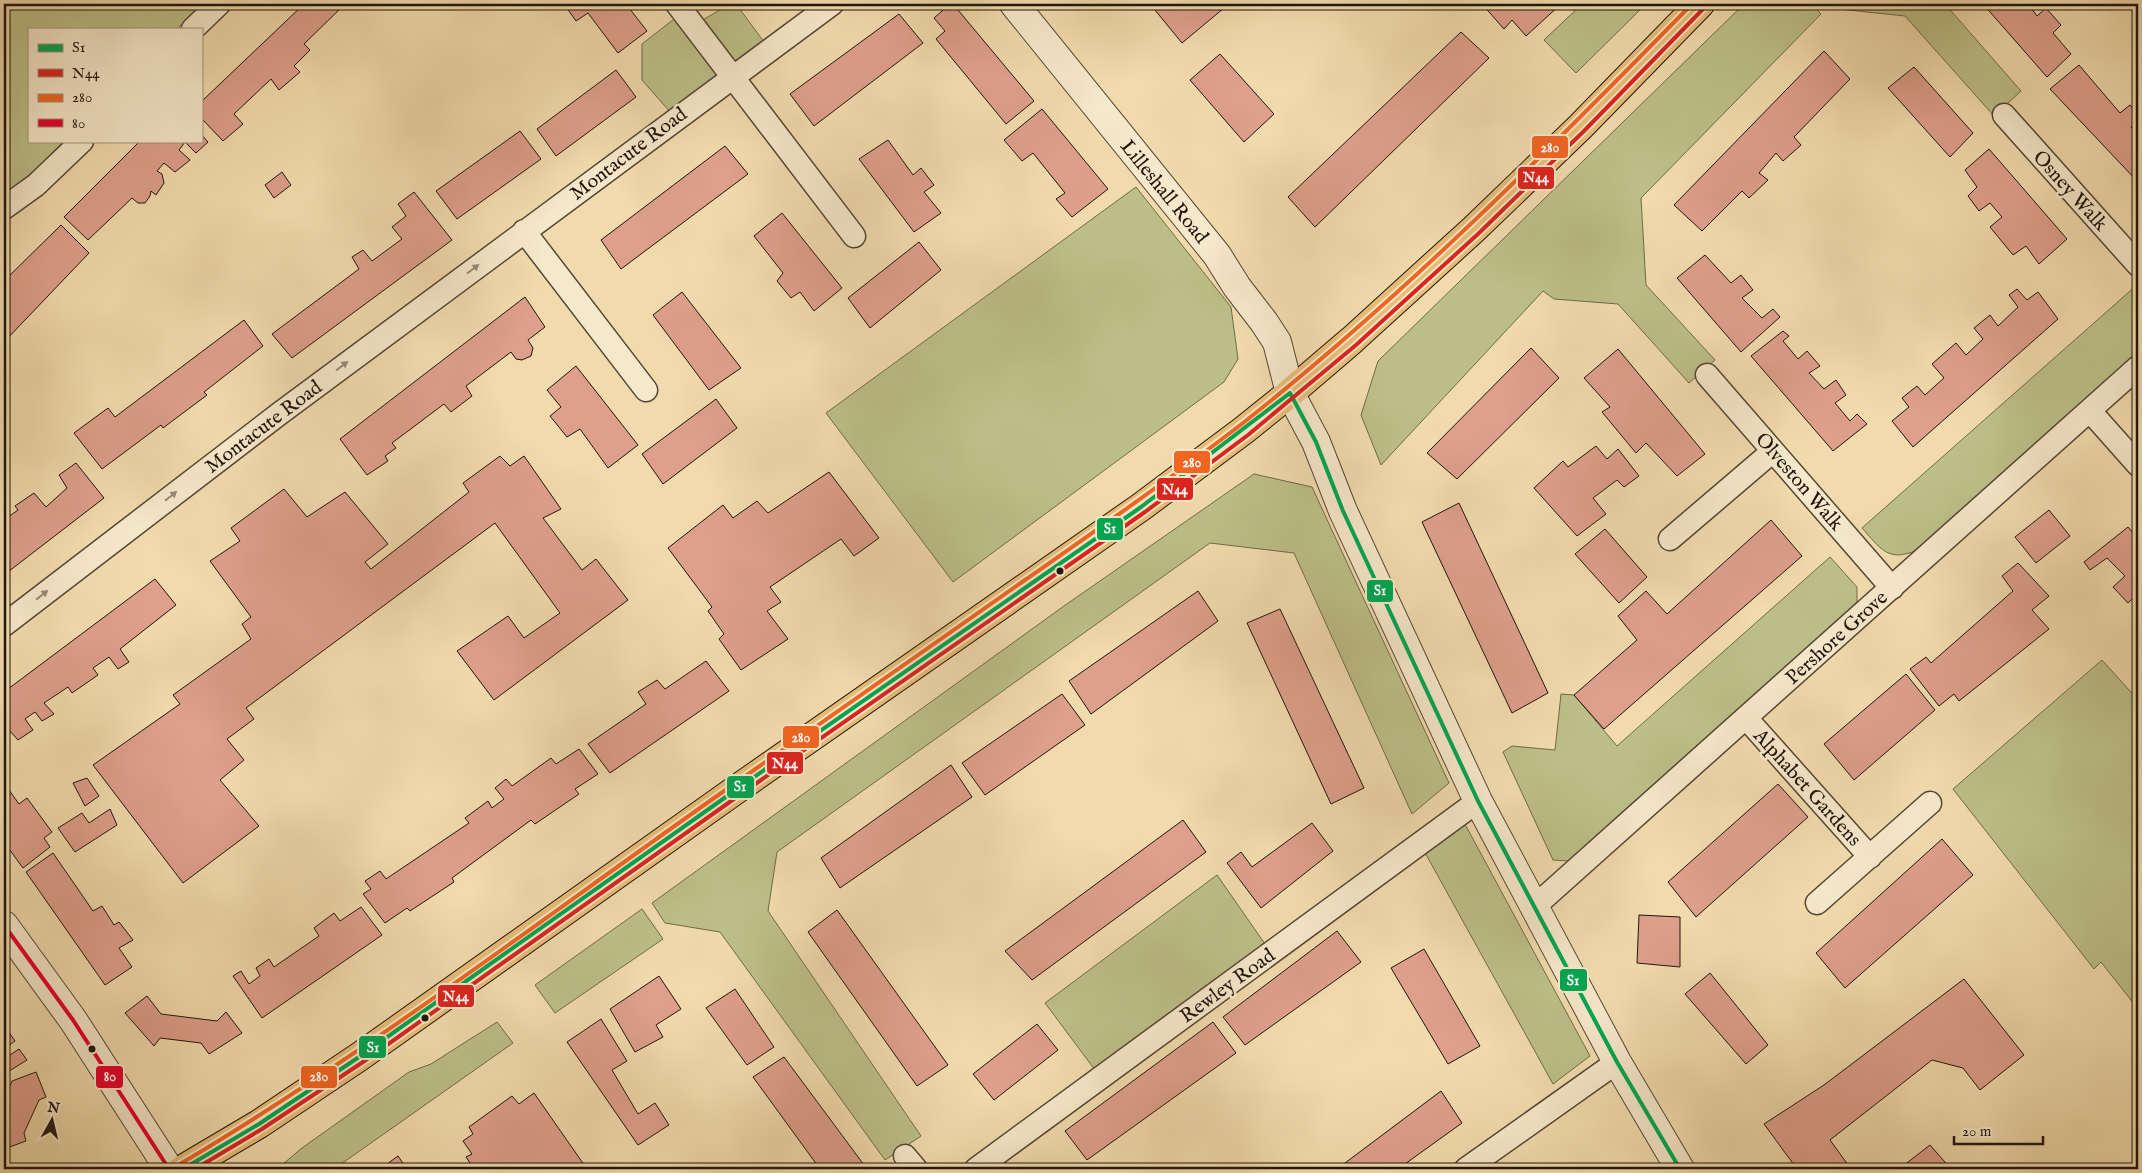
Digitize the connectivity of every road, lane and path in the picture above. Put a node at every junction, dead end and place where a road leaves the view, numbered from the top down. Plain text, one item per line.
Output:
1 (219, 4) edge
2 (677, 4) edge
3 (832, 4) edge
4 (1014, 4) edge
5 (1700, 4) edge
6 (194, 28) edge
7 (732, 76) junction
8 (2004, 115) dead end
9 (81, 142) edge
10 (4, 208) edge
11 (524, 231) junction
12 (854, 236) dead end
13 (2138, 265) edge
14 (2138, 367) edge
15 (1707, 374) dead end
16 (646, 390) dead end
17 (1290, 393) junction
18 (2090, 411) junction
19 (1773, 451) junction
20 (2138, 465) edge
21 (1670, 539) dead end
22 (1892, 588) junction
23 (4, 625) edge
24 (1746, 718) junction
25 (1478, 801) junction
26 (1930, 803) dead end
27 (1870, 857) junction
28 (1817, 903) dead end
29 (1534, 907) junction
30 (4, 925) edge
31 (1617, 1062) junction
32 (169, 1169) edge
33 (183, 1169) edge
34 (976, 1169) edge
35 (1466, 1169) edge
36 (1680, 1169) edge

1 - 6 street
2 - 7 street
3 - 7 street, Montacute Road
4 - 17 street, Lilleshall Road
5 - 17 main road
7 - 11 street, Montacute Road
7 - 12 street
8 - 13 street, Osney Walk
9 - 10 street
11 - 16 street
23 -> 11 street, Montacute Road
14 - 18 street, Pershore Grove
15 - 19 street, Olveston Walk
17 - 25 street, Lilleshall Road
17 - 33 main road
18 - 20 street
18 - 22 street, Pershore Grove
19 - 21 street
19 - 22 street, Olveston Walk
22 - 24 street, Pershore Grove
24 - 27 street, Alphabet Gardens
24 - 29 street, Pershore Grove
25 - 29 street, Lilleshall Road
25 - 34 street, Rewley Road
26 - 27 street, Alphabet Gardens
27 - 28 street, Alphabet Gardens
29 - 31 street, Lilleshall Road
30 - 32 street
31 - 35 street
31 - 36 street, Lilleshall Road

